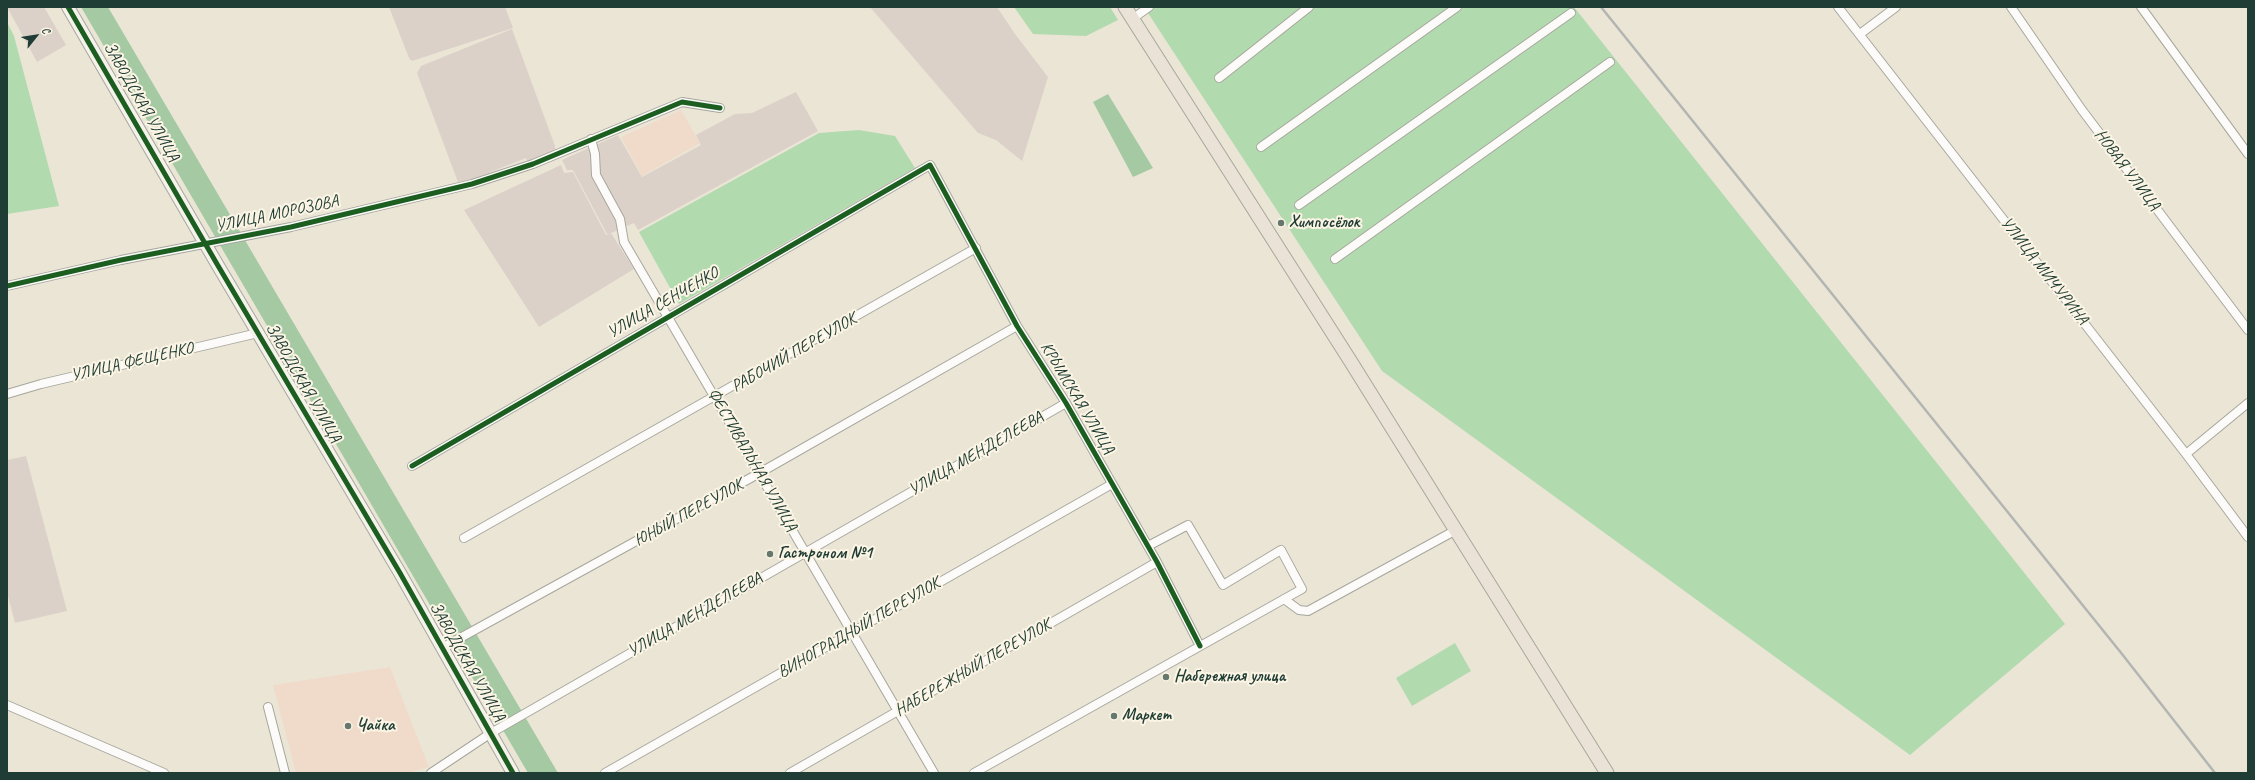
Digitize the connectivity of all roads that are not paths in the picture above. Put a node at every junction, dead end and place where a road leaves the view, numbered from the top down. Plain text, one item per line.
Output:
1 (68, 7) edge
2 (1125, 7) edge
3 (1150, 7) edge
4 (1309, 7) edge
5 (1457, 7) edge
6 (1838, 7) edge
7 (1896, 7) edge
8 (2011, 7) edge
9 (2142, 7) edge
10 (1571, 13) dead end
11 (1132, 19) junction
12 (1860, 34) junction
13 (1610, 62) dead end
14 (1219, 78) dead end
15 (720, 108) dead end
16 (591, 139) junction
17 (1262, 147) dead end
18 (2248, 154) edge
19 (930, 165) joint
20 (1299, 205) dead end
21 (206, 243) junction
22 (976, 248) junction
23 (1335, 259) dead end
24 (7, 286) edge
25 (667, 316) junction
26 (1017, 326) junction
27 (2248, 330) edge
28 (258, 333) junction
29 (7, 394) edge
30 (716, 397) junction
31 (1066, 403) junction
32 (2248, 403) edge
33 (2186, 454) junction
34 (412, 466) dead end
35 (760, 473) junction
36 (1112, 484) junction
37 (1456, 530) junction
38 (2248, 537) edge
39 (464, 538) dead end
40 (1148, 546) junction
41 (806, 552) junction
42 (1157, 562) junction
43 (1284, 599) junction
44 (852, 632) junction
45 (1200, 646) junction
46 (442, 648) junction
47 (7, 705) edge
48 (268, 707) dead end
49 (898, 712) junction
50 (491, 733) junction
51 (164, 773) edge
52 (285, 773) edge
53 (431, 773) edge
54 (513, 773) edge
55 (605, 773) edge
56 (790, 773) edge
57 (934, 773) edge
58 (974, 773) edge
59 (1607, 773) edge

1 - 21 street, ЗАВОДСКАЯ УЛИЦА
2 - 11 main road
3 - 11 street
4 - 14 street
5 - 17 street
6 - 12 street, УЛИЦА МИЧУРИНА
7 - 12 street
8 - 27 street, НОВАЯ УЛИЦА
9 - 18 street
10 - 20 street
11 - 37 main road
12 - 33 street, УЛИЦА МИЧУРИНА
13 - 23 street
15 - 16 street, УЛИЦА МОРОЗОВА
16 - 21 street, УЛИЦА МОРОЗОВА
16 - 25 street, ФЕСТИВАЛЬНАЯ УЛИЦА
19 - 22 street, КРЫМСКАЯ УЛИЦА
19 - 25 street, УЛИЦА СЕНЧЕНКО
21 - 24 street, УЛИЦА МОРОЗОВА
21 - 28 street, ЗАВОДСКАЯ УЛИЦА
22 - 26 street, КРЫМСКАЯ УЛИЦА
22 - 30 street, РАБОЧИЙ ПЕРЕУЛОК
25 - 30 street, ФЕСТИВАЛЬНАЯ УЛИЦА
25 - 34 street, УЛИЦА СЕНЧЕНКО
26 - 31 street, КРЫМСКАЯ УЛИЦА
26 - 35 street, ЮНЫЙ ПЕРЕУЛОК
28 - 29 street, УЛИЦА ФЕЩЕНКО
28 - 46 street, ЗАВОДСКАЯ УЛИЦА
30 - 35 street, ФЕСТИВАЛЬНАЯ УЛИЦА
30 - 39 street, РАБОЧИЙ ПЕРЕУЛОК
31 - 36 street, КРЫМСКАЯ УЛИЦА
31 - 41 street, УЛИЦА МЕНДЕЛЕЕВА
32 - 33 street
33 - 38 street, УЛИЦА МИЧУРИНА
35 - 41 street, ФЕСТИВАЛЬНАЯ УЛИЦА
35 - 46 street, ЮНЫЙ ПЕРЕУЛОК
36 - 40 street, КРЫМСКАЯ УЛИЦА
36 - 44 street, ВИНОГРАДНЫЙ ПЕРЕУЛОК
37 - 43 street
37 - 59 main road
40 - 42 street, КРЫМСКАЯ УЛИЦА
40 - 43 street
41 - 44 street, ФЕСТИВАЛЬНАЯ УЛИЦА
41 - 50 street, УЛИЦА МЕНДЕЛЕЕВА
42 - 45 street, КРЫМСКАЯ УЛИЦА
42 - 49 street, НАБЕРЕЖНЫЙ ПЕРЕУЛОК
43 - 45 street
44 - 49 street, ФЕСТИВАЛЬНАЯ УЛИЦА
44 - 55 street, ВИНОГРАДНЫЙ ПЕРЕУЛОК
45 - 58 street
46 - 50 street, ЗАВОДСКАЯ УЛИЦА
47 - 51 street
48 - 52 street
49 - 56 street, НАБЕРЕЖНЫЙ ПЕРЕУЛОК
49 - 57 street, ФЕСТИВАЛЬНАЯ УЛИЦА
50 - 53 street, УЛИЦА МЕНДЕЛЕЕВА
50 - 54 street, ЗАВОДСКАЯ УЛИЦА

